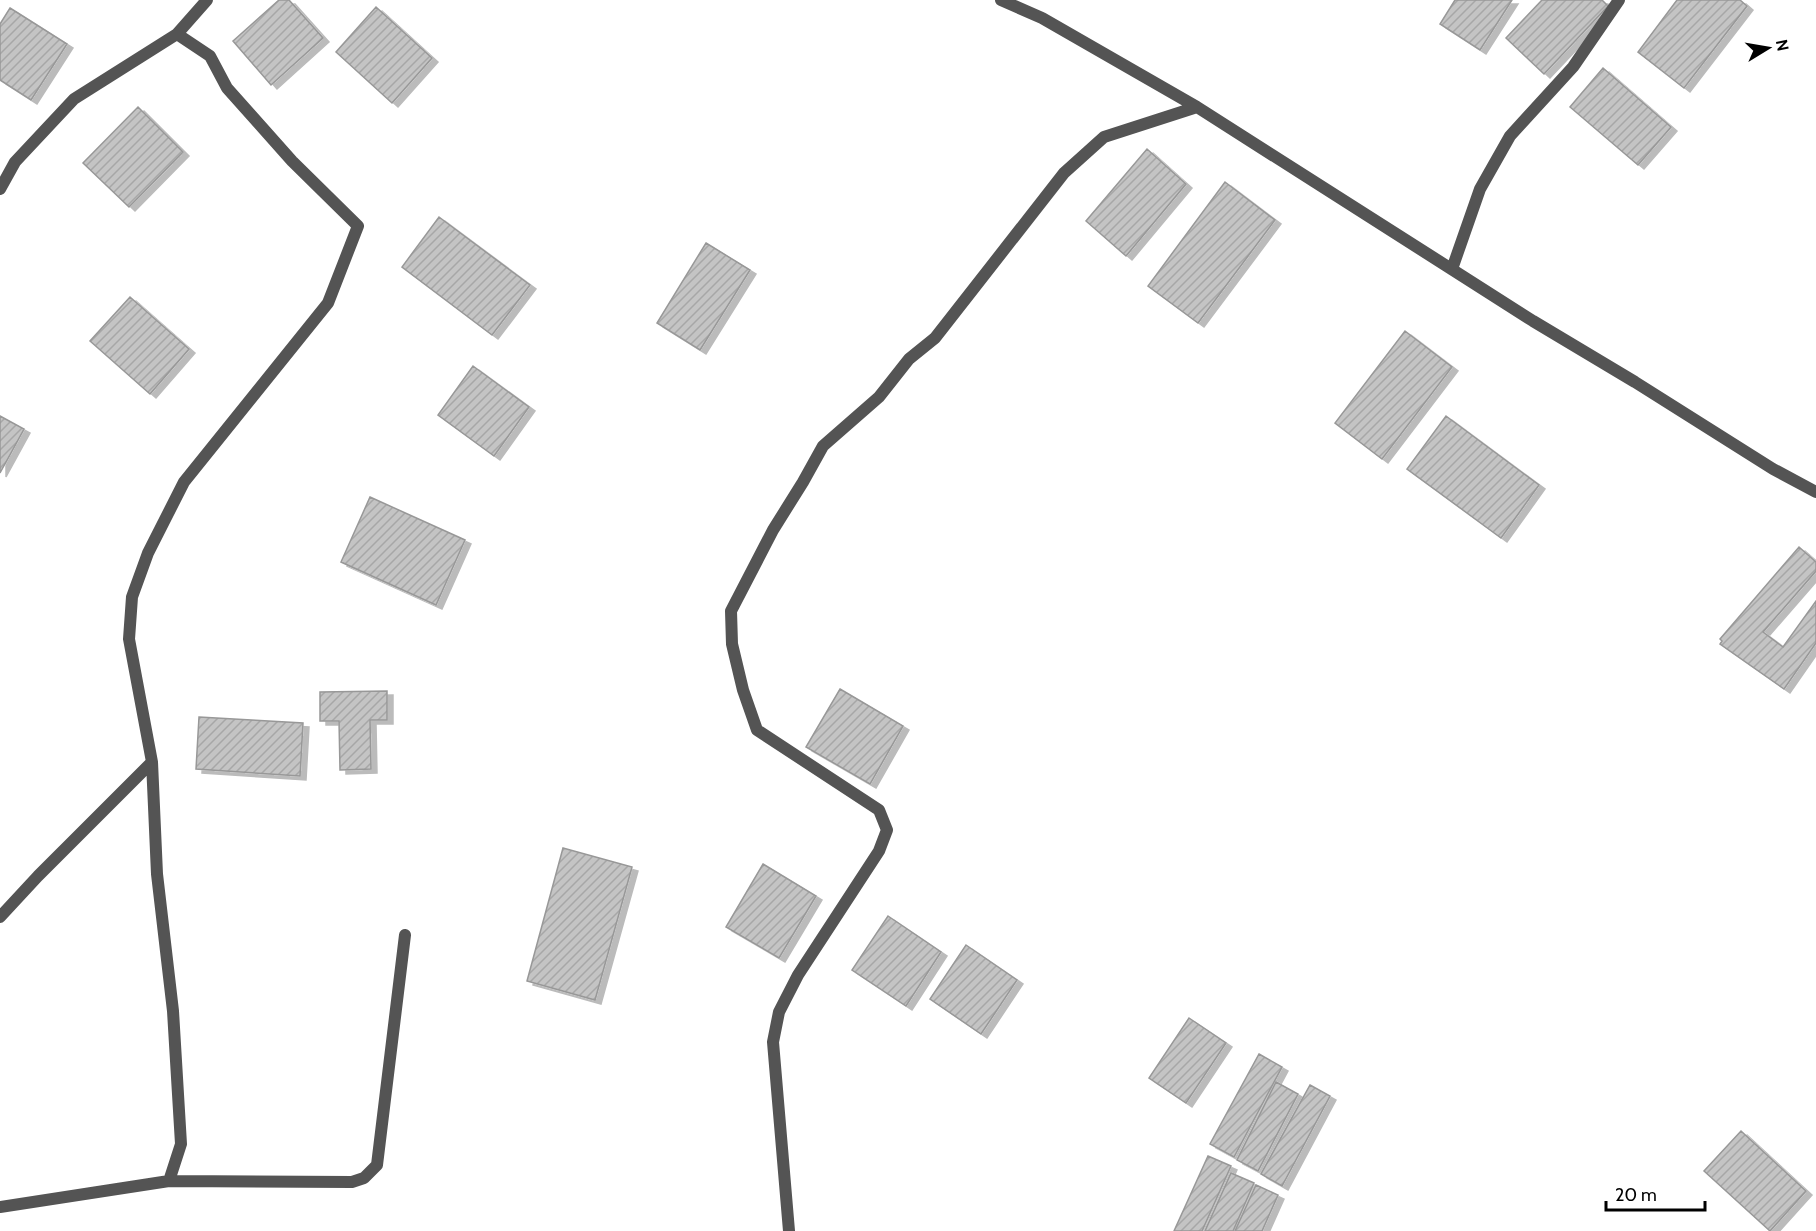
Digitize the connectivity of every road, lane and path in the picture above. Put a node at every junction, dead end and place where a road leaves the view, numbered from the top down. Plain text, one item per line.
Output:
1 (207, 0) edge
2 (1001, 0) edge
3 (1619, 0) edge
4 (177, 34) junction
5 (1197, 107) junction
6 (0, 189) edge
7 (1452, 269) junction
8 (1816, 492) edge
9 (152, 762) junction
10 (0, 917) edge
11 (405, 935) dead end
12 (169, 1181) junction
13 (0, 1207) edge
14 (789, 1231) edge

1 - 4 street
2 - 5 street
3 - 7 street
4 - 6 street
4 - 9 street
5 - 7 street
5 - 14 street
7 - 8 street
9 - 10 street
9 - 12 street
11 - 12 street
12 - 13 street

